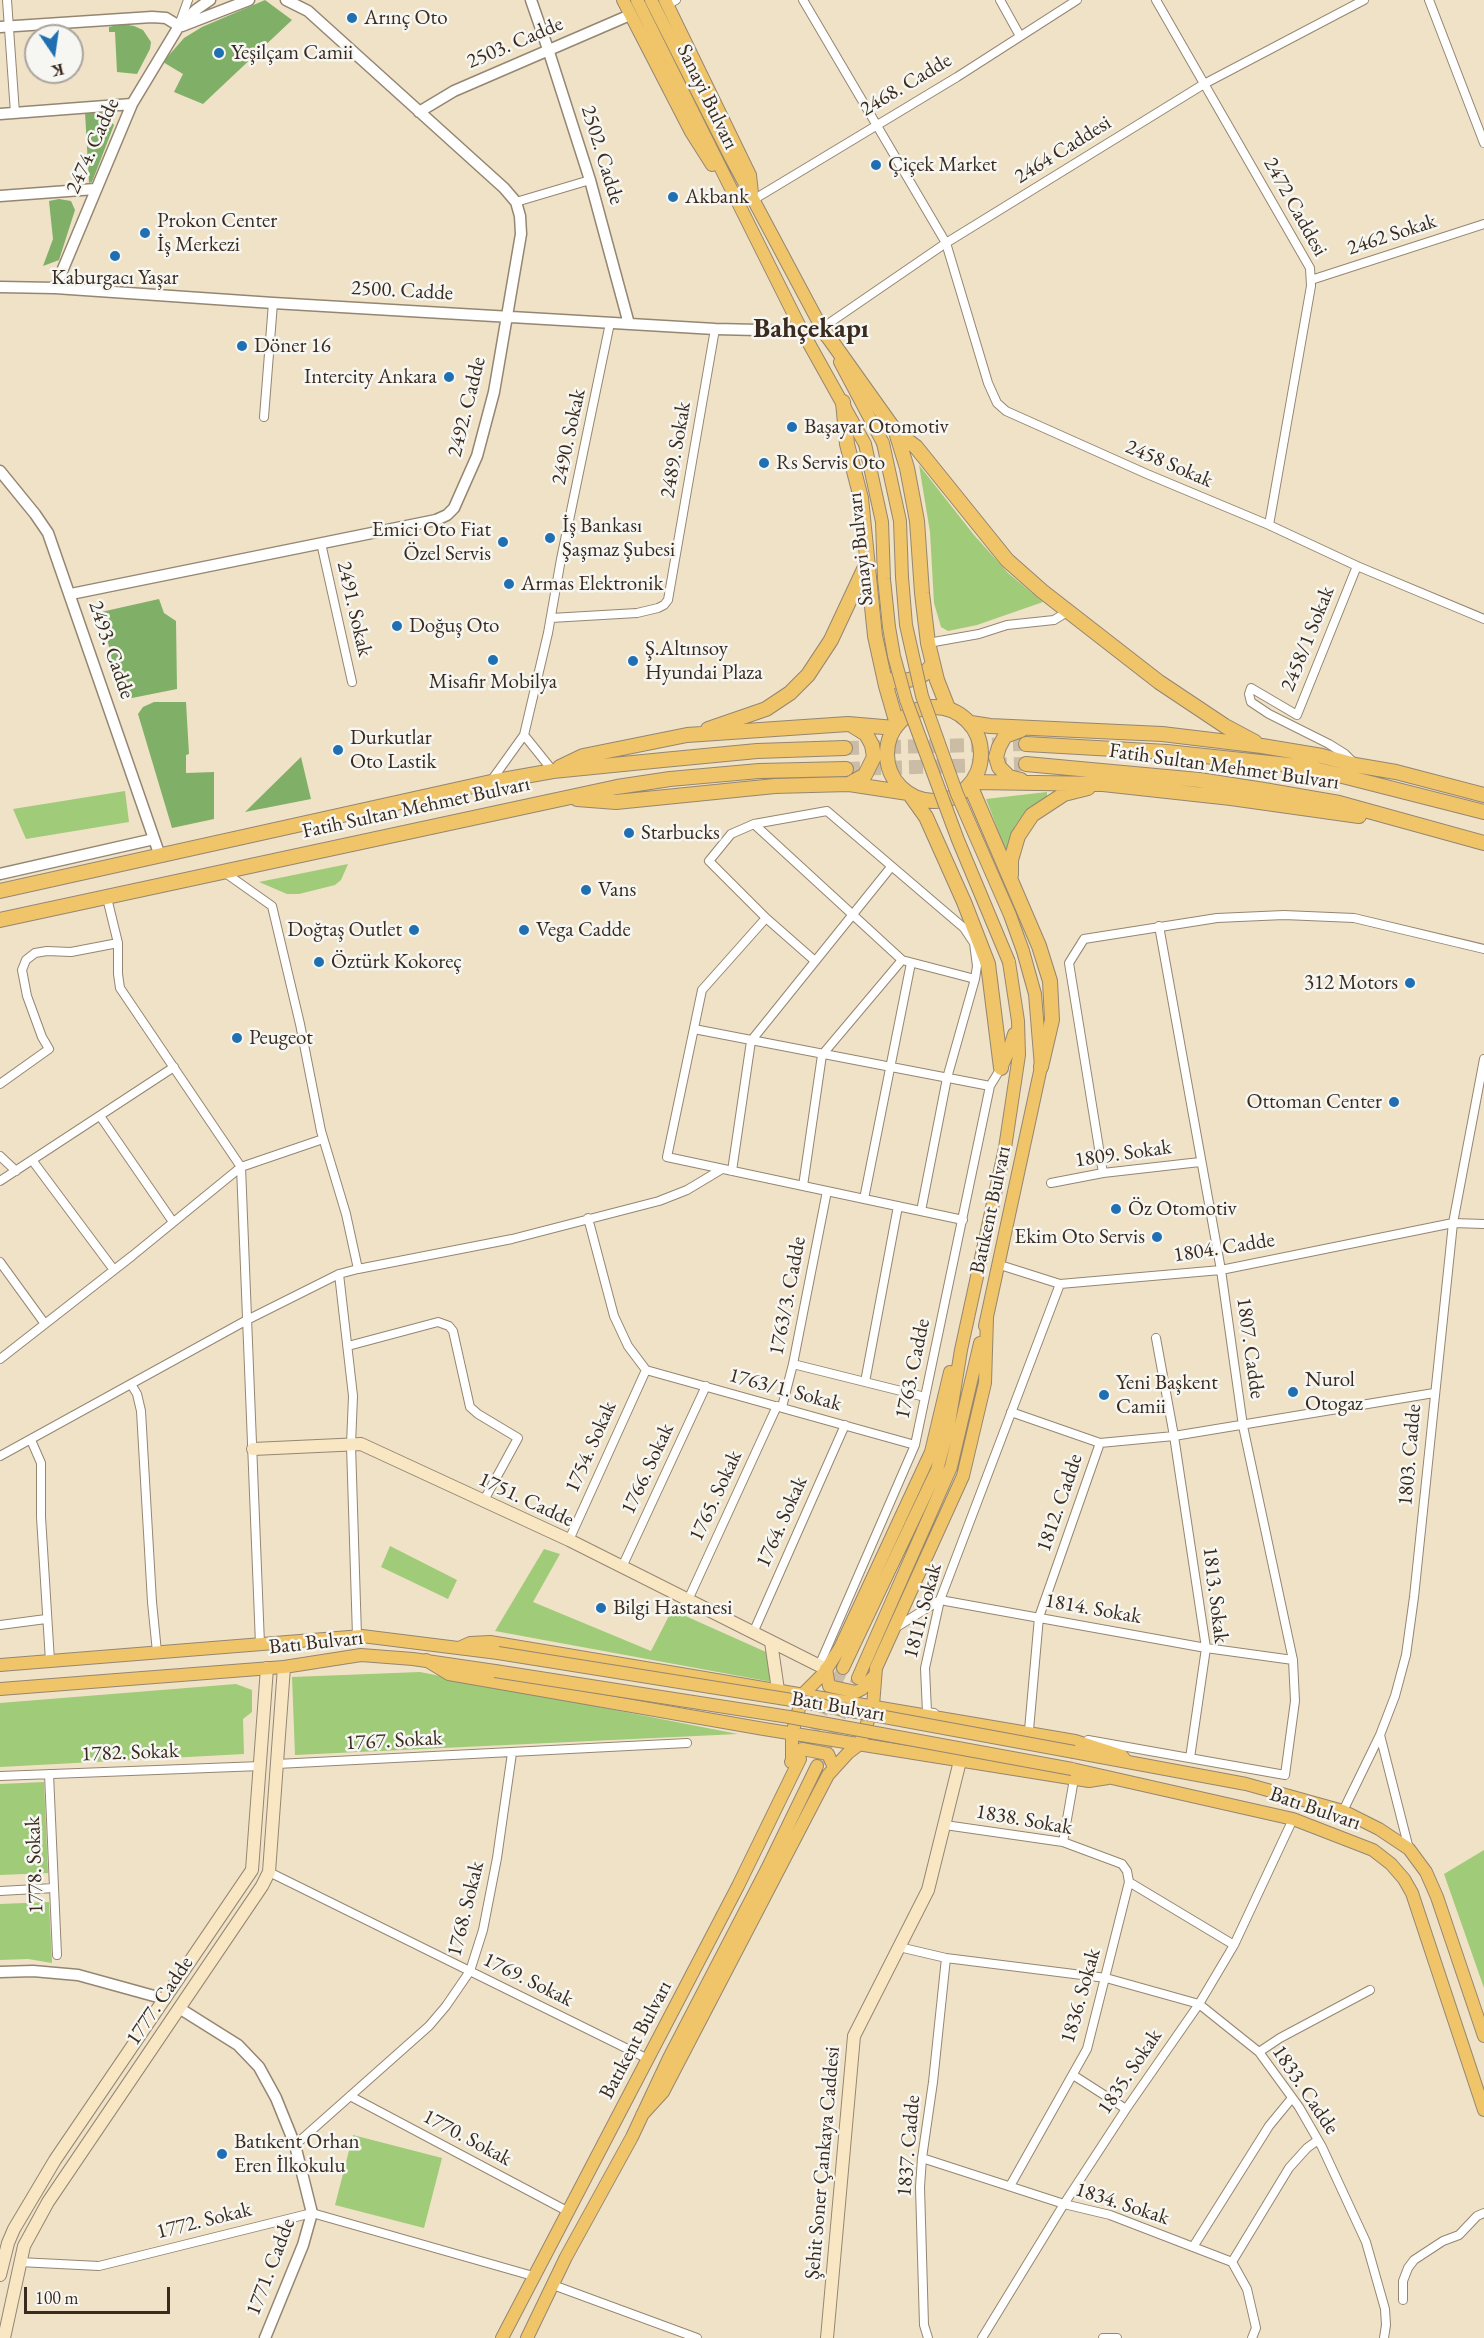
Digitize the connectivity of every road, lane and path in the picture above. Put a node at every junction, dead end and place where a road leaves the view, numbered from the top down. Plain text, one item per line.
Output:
1 (7, 0) edge
2 (188, 0) edge
3 (210, 0) edge
4 (249, 0) edge
5 (286, 0) edge
6 (531, 0) edge
7 (623, 0) edge
8 (637, 0) edge
9 (651, 0) edge
10 (803, 0) edge
11 (1000, 0) edge
12 (1077, 0) edge
13 (1156, 0) edge
14 (1364, 0) edge
15 (1429, 0) edge
16 (670, 2) edge
17 (306, 5) edge
18 (630, 15) junction
19 (179, 26) junction
20 (5, 27) edge
21 (1020, 36) junction
22 (548, 49) junction
23 (1204, 84) junction
24 (132, 104) junction
25 (15, 112) junction
26 (419, 112) junction
27 (0, 114) edge
28 (875, 125) junction
29 (1484, 143) edge
30 (590, 180) junction
31 (95, 189) junction
32 (0, 196) edge
33 (753, 200) junction
34 (516, 202) junction
35 (737, 202) junction
36 (1484, 224) edge
37 (946, 243) junction
38 (1311, 280) junction
39 (0, 286) edge
40 (55, 288) junction
41 (273, 303) junction
42 (507, 317) junction
43 (610, 322) junction
44 (629, 324) junction
45 (715, 328) junction
46 (822, 328) junction
47 (802, 332) junction
48 (843, 402) junction
49 (264, 417) dead end
50 (896, 432) junction
51 (0, 471) edge
52 (1269, 525) junction
53 (321, 543) junction
54 (868, 561) junction
55 (1357, 566) junction
56 (71, 594) junction
57 (1067, 612) junction
58 (551, 618) junction
59 (1484, 619) edge
60 (928, 644) junction
61 (933, 663) junction
62 (884, 678) junction
63 (352, 682) dead end
64 (948, 708) junction
65 (971, 723) junction
66 (848, 724) junction
67 (896, 726) junction
68 (1038, 728) junction
69 (524, 735) junction
70 (687, 735) junction
71 (1026, 744) tunnel mouth
72 (940, 745) joint
73 (1262, 746) junction
74 (845, 748) tunnel mouth
75 (924, 749) joint
76 (1026, 764) tunnel mouth
77 (1355, 765) junction
78 (846, 769) tunnel mouth
79 (553, 771) junction
80 (491, 782) junction
81 (1037, 782) junction
82 (849, 784) junction
83 (971, 784) junction
84 (1103, 784) junction
85 (1383, 786) junction
86 (910, 794) junction
87 (1484, 795) edge
88 (560, 798) junction
89 (1484, 812) edge
90 (754, 824) junction
91 (1428, 826) junction
92 (154, 839) junction
93 (1484, 843) edge
94 (160, 856) junction
95 (891, 867) junction
96 (224, 872) junction
97 (0, 874) edge
98 (1011, 883) junction
99 (0, 891) edge
100 (107, 898) junction
101 (853, 917) junction
102 (766, 918) junction
103 (0, 920) edge
104 (1159, 926) junction
105 (118, 943) junction
106 (1484, 949) edge
107 (902, 960) junction
108 (815, 961) junction
109 (911, 963) junction
110 (975, 979) junction
111 (1018, 1021) junction
112 (694, 1029) junction
113 (751, 1041) junction
114 (822, 1055) junction
115 (1484, 1059) edge
116 (174, 1067) junction
117 (890, 1067) junction
118 (1041, 1067) junction
119 (1001, 1068) junction
120 (947, 1078) junction
121 (0, 1084) edge
122 (990, 1086) junction
123 (100, 1116) junction
124 (323, 1139) junction
125 (0, 1156) edge
126 (32, 1160) junction
127 (1200, 1162) junction
128 (241, 1167) junction
129 (722, 1169) junction
130 (16, 1171) junction
131 (732, 1171) junction
132 (1103, 1173) junction
133 (0, 1181) edge
134 (1052, 1183) dead end
135 (803, 1186) junction
136 (827, 1191) junction
137 (864, 1199) junction
138 (898, 1206) junction
139 (921, 1211) junction
140 (588, 1218) junction
141 (963, 1220) junction
142 (173, 1222) junction
143 (1453, 1223) junction
144 (1484, 1224) edge
145 (0, 1262) edge
146 (999, 1265) junction
147 (358, 1269) junction
148 (114, 1270) junction
149 (1221, 1270) junction
150 (339, 1274) junction
151 (1060, 1284) junction
152 (987, 1318) junction
153 (247, 1320) junction
154 (45, 1324) junction
155 (1156, 1338) dead end
156 (348, 1346) junction
157 (962, 1350) junction
158 (0, 1359) edge
159 (794, 1364) junction
160 (646, 1370) junction
161 (865, 1382) junction
162 (131, 1384) junction
163 (706, 1386) junction
164 (1434, 1393) junction
165 (925, 1397) junction
166 (780, 1407) junction
167 (1011, 1412) junction
168 (845, 1425) junction
169 (1243, 1426) junction
170 (1174, 1436) junction
171 (31, 1440) junction
172 (1100, 1443) junction
173 (915, 1444) junction
174 (351, 1446) junction
175 (252, 1449) junction
176 (0, 1456) edge
177 (483, 1502) junction
178 (569, 1540) junction
179 (622, 1567) junction
180 (688, 1600) junction
181 (940, 1600) junction
182 (1039, 1617) junction
183 (46, 1619) junction
184 (0, 1625) edge
185 (894, 1628) junction
186 (753, 1633) junction
187 (357, 1636) junction
188 (771, 1642) junction
189 (260, 1644) junction
190 (459, 1648) junction
191 (1206, 1648) junction
192 (157, 1652) junction
193 (426, 1660) junction
194 (1293, 1660) junction
195 (50, 1661) junction
196 (0, 1665) edge
197 (284, 1667) junction
198 (822, 1667) junction
199 (267, 1668) junction
200 (843, 1668) tunnel mouth
201 (875, 1675) junction
202 (858, 1678) tunnel mouth
203 (0, 1689) edge
204 (778, 1690) junction
205 (803, 1694) junction
206 (873, 1706) junction
207 (1029, 1730) junction
208 (792, 1734) junction
209 (1380, 1735) junction
210 (687, 1743) dead end
211 (860, 1744) junction
212 (512, 1753) junction
213 (1190, 1758) junction
214 (796, 1759) junction
215 (960, 1761) junction
216 (1126, 1761) junction
217 (277, 1764) junction
218 (261, 1766) junction
219 (817, 1766) tunnel mouth
220 (834, 1768) junction
221 (49, 1774) junction
222 (1073, 1774) junction
223 (1285, 1775) joint
224 (0, 1776) edge
225 (1343, 1811) junction
226 (1293, 1819) junction
227 (945, 1825) junction
228 (1064, 1842) junction
229 (1409, 1849) junction
230 (1127, 1871) joint
231 (269, 1872) junction
232 (1129, 1882) junction
233 (54, 1888) junction
234 (0, 1891) edge
235 (1234, 1945) junction
236 (899, 1947) junction
237 (57, 1955) dead end
238 (946, 1958) junction
239 (470, 1971) junction
240 (0, 1972) edge
241 (1106, 1978) junction
242 (1370, 1990) dead end
243 (165, 1999) junction
244 (1199, 2004) junction
245 (179, 2008) junction
246 (1484, 2036) edge
247 (1259, 2052) junction
248 (642, 2056) junction
249 (1073, 2075) junction
250 (638, 2077) junction
251 (350, 2096) junction
252 (1292, 2098) junction
253 (1126, 2109) junction
254 (1484, 2110) edge
255 (642, 2115) junction
256 (1318, 2140) junction
257 (295, 2145) junction
258 (922, 2158) junction
259 (1010, 2186) junction
260 (1064, 2204) junction
261 (567, 2211) junction
262 (312, 2213) junction
263 (1484, 2213) edge
264 (4, 2243) edge
265 (24, 2246) junction
266 (1193, 2247) junction
267 (1, 2259) edge
268 (20, 2262) junction
269 (1232, 2262) junction
270 (0, 2275) edge
271 (533, 2276) junction
272 (553, 2285) junction
273 (1403, 2300) dead end
274 (4, 2338) edge
275 (265, 2338) edge
276 (501, 2338) edge
277 (527, 2338) edge
278 (697, 2338) edge
279 (827, 2338) edge
280 (928, 2338) edge
281 (982, 2338) edge
282 (1103, 2338) edge
283 (1117, 2338) edge
284 (1252, 2338) edge
285 (1384, 2338) edge

1 - 20 street
2 - 19 street
3 - 19 street, 2474. Cadde
4 - 19 street
5 - 17 street
6 - 22 street, 2502. Cadde
7 - 18 main road
8 - 35 main road, Sanayi Bulvarı
9 - 33 main road, Sanayi Bulvarı
10 - 28 street, 2458 Sokak
11 - 21 street
12 - 21 street, 2468. Cadde
13 - 23 street, 2472 Caddesi
14 - 23 street, 2464 Caddesi
15 - 29 street
16 - 33 main road
17 - 26 street
18 - 22 street, 2503. Cadde
18 - 35 main road
19 - 20 street
19 - 24 street, 2474. Cadde
20 - 25 street
21 - 28 street, 2468. Cadde
22 - 26 street, 2503. Cadde
22 - 30 street, 2502. Cadde
23 - 37 street, 2464 Caddesi
23 - 38 street, 2472 Caddesi
24 - 25 street
24 - 31 street, 2474. Cadde
25 - 27 street
26 - 34 street
28 - 33 street, 2468. Cadde
28 - 37 street, 2458 Sokak
30 - 34 street
30 - 44 street, 2502. Cadde
31 - 32 street
31 - 40 street, 2474. Cadde
33 - 46 main road, Sanayi Bulvarı
34 - 42 street, 2492. Cadde
35 - 47 main road, Sanayi Bulvarı
36 - 38 street, 2462 Sokak
37 - 46 street, 2464 Caddesi
37 - 52 street, 2458 Sokak
38 - 52 street, 2472 Caddesi
39 - 40 street, 2500. Cadde
40 - 41 street, 2500. Cadde
41 - 42 street, 2500. Cadde
41 - 49 street
42 - 43 street, 2500. Cadde
42 - 53 street, 2492. Cadde
43 - 44 street, 2500. Cadde
43 - 58 street, 2490. Sokak
44 - 45 street, 2500. Cadde
45 - 47 street, 2500. Cadde
45 - 58 street, 2489. Sokak
46 - 50 highway
46 - 72 main road, Sanayi Bulvarı, bridge
47 - 48 main road, Sanayi Bulvarı
48 - 54 highway
48 - 75 main road, Sanayi Bulvarı, bridge
50 - 57 highway
50 - 60 highway
51 - 56 street, 2493. Cadde
52 - 55 street, 2458 Sokak
53 - 56 street, 2492. Cadde
53 - 63 street, 2491. Sokak
54 - 62 highway
54 - 70 highway
55 - 59 street, 2458 Sokak
55 - 77 street, 2458/1 Sokak
56 - 92 street, 2493. Cadde
57 - 60 street
57 - 73 highway
58 - 69 street, 2490. Sokak
60 - 61 highway
61 - 62 highway
61 - 64 highway
62 - 67 highway
64 - 65 highway
64 - 67 highway
65 - 68 highway
65 - 83 highway
66 - 67 highway
66 - 70 highway
66 - 82 highway
67 - 86 highway
68 - 73 highway
68 - 81 highway
69 - 79 street
69 - 80 street, 2490. Sokak
70 - 79 highway
71 - 85 highway, Fatih Sultan Mehmet Bulvarı
72 - 118 main road, Batıkent Bulvarı, bridge
73 - 77 highway
74 - 79 highway, Fatih Sultan Mehmet Bulvarı
75 - 111 main road, Batıkent Bulvarı, bridge
76 - 91 highway, Fatih Sultan Mehmet Bulvarı
77 - 85 highway
77 - 87 highway
78 - 88 highway, Fatih Sultan Mehmet Bulvarı
79 - 80 highway, Fatih Sultan Mehmet Bulvarı
80 - 94 highway, Fatih Sultan Mehmet Bulvarı
81 - 83 highway
81 - 84 highway
82 - 86 highway
82 - 88 highway
83 - 86 highway
83 - 98 highway
84 - 91 highway
84 - 98 highway
85 - 89 highway, Fatih Sultan Mehmet Bulvarı
86 - 119 highway
88 - 96 highway, Fatih Sultan Mehmet Bulvarı
90 - 95 street
90 - 101 street
90 - 102 street
91 - 93 highway, Fatih Sultan Mehmet Bulvarı
92 - 94 street, 2493. Cadde
92 - 97 street
94 - 99 highway, Fatih Sultan Mehmet Bulvarı
95 - 101 street
95 - 110 street
96 - 100 highway, Fatih Sultan Mehmet Bulvarı
96 - 124 street
98 - 118 highway
100 - 103 highway, Fatih Sultan Mehmet Bulvarı
100 - 105 street
101 - 107 street
101 - 108 street
102 - 108 street
102 - 112 street
104 - 106 street
104 - 127 street, 1807. Cadde
104 - 132 street
105 - 116 street
105 - 121 street
107 - 109 street
107 - 114 street
108 - 113 street
109 - 110 street
109 - 117 street
110 - 120 street
111 - 119 main road
111 - 157 main road, Batıkent Bulvarı
112 - 113 street
112 - 129 street
113 - 114 street
113 - 131 street
114 - 117 street
114 - 135 street
115 - 143 street, 1803. Cadde
116 - 123 street
116 - 128 street
117 - 120 street
117 - 137 street
118 - 146 main road, Batıkent Bulvarı
119 - 122 street, 1763. Cadde
120 - 122 street
120 - 139 street
122 - 141 street, 1763. Cadde
123 - 126 street
123 - 142 street
124 - 128 street
124 - 147 street
125 - 130 street
126 - 130 street
126 - 148 street
127 - 132 street, 1809. Sokak
127 - 149 street, 1807. Cadde
128 - 142 street
128 - 153 street
129 - 131 street
129 - 140 street
130 - 133 street
131 - 135 street
132 - 134 street, 1809. Sokak
135 - 136 street
136 - 137 street
136 - 159 street, 1763/3. Cadde
137 - 138 street
138 - 139 street
138 - 161 street
139 - 141 street
140 - 147 street
140 - 160 street
141 - 165 street, 1763. Cadde
142 - 148 street
143 - 144 street, 1804. Cadde
143 - 149 street, 1804. Cadde
143 - 164 street, 1803. Cadde
145 - 154 street
146 - 151 street, 1804. Cadde
146 - 152 main road, Batıkent Bulvarı
147 - 150 street
148 - 154 street
149 - 151 street, 1804. Cadde
149 - 169 street, 1807. Cadde
150 - 153 street
150 - 156 street
151 - 167 street, 1811. Sokak
152 - 185 main road
152 - 202 main road, Batıkent Bulvarı
153 - 162 street
153 - 175 street
154 - 158 street
155 - 170 street, 1813. Sokak
156 - 174 street
156 - 177 street
157 - 198 main road
157 - 200 main road, Batıkent Bulvarı
159 - 161 street
159 - 166 street, 1763/3. Cadde
160 - 163 street, 1763/1. Sokak
160 - 178 street, 1754. Sokak
161 - 165 street
162 - 171 street
162 - 192 street
163 - 166 street, 1763/1. Sokak
163 - 179 street, 1766. Sokak
164 - 169 street, 1812. Cadde
164 - 209 street, 1803. Cadde
165 - 173 street, 1763. Cadde
166 - 168 street, 1763/1. Sokak
166 - 180 street, 1765. Sokak
167 - 172 street
167 - 181 street, 1811. Sokak
168 - 173 street, 1763/1. Sokak
168 - 186 street, 1764. Sokak
169 - 170 street, 1812. Cadde
169 - 194 street, 1807. Cadde
170 - 172 street, 1812. Cadde
170 - 191 street, 1813. Sokak
171 - 176 street
171 - 183 street
172 - 182 street, 1812. Cadde
173 - 198 street, 1763. Cadde
174 - 175 main road, 1751. Cadde
174 - 177 main road, 1751. Cadde
174 - 187 street
175 - 189 street
177 - 178 main road, 1751. Cadde
178 - 179 main road, 1751. Cadde
179 - 180 main road, 1751. Cadde
180 - 186 main road, 1751. Cadde
181 - 182 street, 1814. Sokak
181 - 185 street
181 - 207 street, 1811. Sokak
182 - 191 street, 1814. Sokak
182 - 207 street, 1812. Cadde
183 - 184 street
183 - 195 street
185 - 201 main road
186 - 188 main road, 1751. Cadde
187 - 189 main road, Batı Bulvarı
187 - 190 main road, Batı Bulvarı
188 - 198 main road, 1751. Cadde
188 - 204 main road
189 - 192 main road, Batı Bulvarı
190 - 204 main road
190 - 216 main road, Batı Bulvarı, bridge
191 - 194 street, 1814. Sokak
191 - 213 street, 1813. Sokak
192 - 195 main road, Batı Bulvarı
193 - 197 main road, Batı Bulvarı
193 - 208 main road
193 - 222 main road, Batı Bulvarı, bridge
194 - 223 street, 1807. Cadde
195 - 196 main road, Batı Bulvarı
197 - 199 main road, Batı Bulvarı
197 - 217 main road, 1777. Cadde
198 - 201 main road
198 - 205 main road
199 - 203 main road, Batı Bulvarı
199 - 218 main road, 1777. Cadde
201 - 206 main road
204 - 205 main road
205 - 206 main road
205 - 208 main road
206 - 211 main road
206 - 216 main road
207 - 213 street, 1811. Sokak
208 - 211 main road
208 - 214 main road
209 - 225 street, 1803. Cadde
209 - 229 street
210 - 212 street, 1767. Sokak
211 - 215 main road
211 - 220 main road
212 - 217 street, 1767. Sokak
212 - 239 street, 1768. Sokak
213 - 223 street, 1811. Sokak
214 - 220 main road
214 - 248 main road
214 - 250 main road, Batıkent Bulvarı
215 - 222 main road
215 - 227 main road, Şehit Soner Çankaya Caddesi
216 - 225 main road, Batı Bulvarı
217 - 231 main road, 1777. Cadde
218 - 221 street, 1782. Sokak
218 - 243 main road, 1777. Cadde
219 - 255 main road, Batıkent Bulvarı
220 - 255 main road
221 - 224 street, 1782. Sokak
221 - 233 street, 1778. Sokak
222 - 226 main road, Batı Bulvarı
222 - 228 street
225 - 229 main road, Batı Bulvarı
226 - 235 street, 1835. Sokak
226 - 254 main road, Batı Bulvarı
227 - 228 street, 1838. Sokak
227 - 236 main road, Şehit Soner Çankaya Caddesi
228 - 230 street, 1838. Sokak
229 - 246 main road, Batı Bulvarı
230 - 232 street, 1836. Sokak
231 - 239 street, 1769. Sokak
231 - 245 main road, 1777. Cadde
232 - 235 street
232 - 241 street, 1836. Sokak
233 - 234 street
233 - 237 street, 1778. Sokak
235 - 244 street, 1835. Sokak
236 - 238 street, 1833. Cadde
236 - 279 main road, Şehit Soner Çankaya Caddesi
238 - 241 street, 1833. Cadde
238 - 258 street, 1837. Cadde
239 - 248 street, 1769. Sokak
239 - 251 street, 1768. Sokak
240 - 243 street
241 - 244 street, 1833. Cadde
241 - 249 street, 1836. Sokak
242 - 247 street
243 - 245 main road
243 - 264 main road, 1777. Cadde
244 - 247 street, 1833. Cadde
244 - 253 street, 1835. Sokak
245 - 257 street, 1771. Cadde
245 - 265 main road, 1777. Cadde
247 - 252 street, 1833. Cadde
248 - 250 main road
249 - 253 street
249 - 259 street, 1836. Sokak
250 - 261 main road, Batıkent Bulvarı
251 - 257 street, 1768. Sokak
251 - 261 street, 1770. Sokak
252 - 256 street, 1833. Cadde
252 - 266 street
253 - 260 street, 1835. Sokak
255 - 272 main road, Batıkent Bulvarı
256 - 269 street
256 - 285 street, 1833. Cadde
257 - 262 street, 1771. Cadde
258 - 259 street, 1834. Sokak
258 - 280 street, 1837. Cadde
259 - 260 street, 1834. Sokak
260 - 266 street, 1834. Sokak
260 - 281 street, 1835. Sokak
261 - 271 main road, Batıkent Bulvarı
262 - 268 street, 1772. Sokak
262 - 271 street, 1772. Sokak
262 - 275 street, 1771. Cadde
263 - 273 street
264 - 265 main road
264 - 267 main road, 1777. Cadde
265 - 268 main road, 1777. Cadde
266 - 269 street, 1834. Sokak
267 - 268 main road
267 - 270 main road, 1777. Cadde
268 - 274 main road, 1777. Cadde
269 - 284 street
271 - 276 main road, Batıkent Bulvarı
272 - 277 main road, Batıkent Bulvarı
272 - 278 street
282 - 283 street

